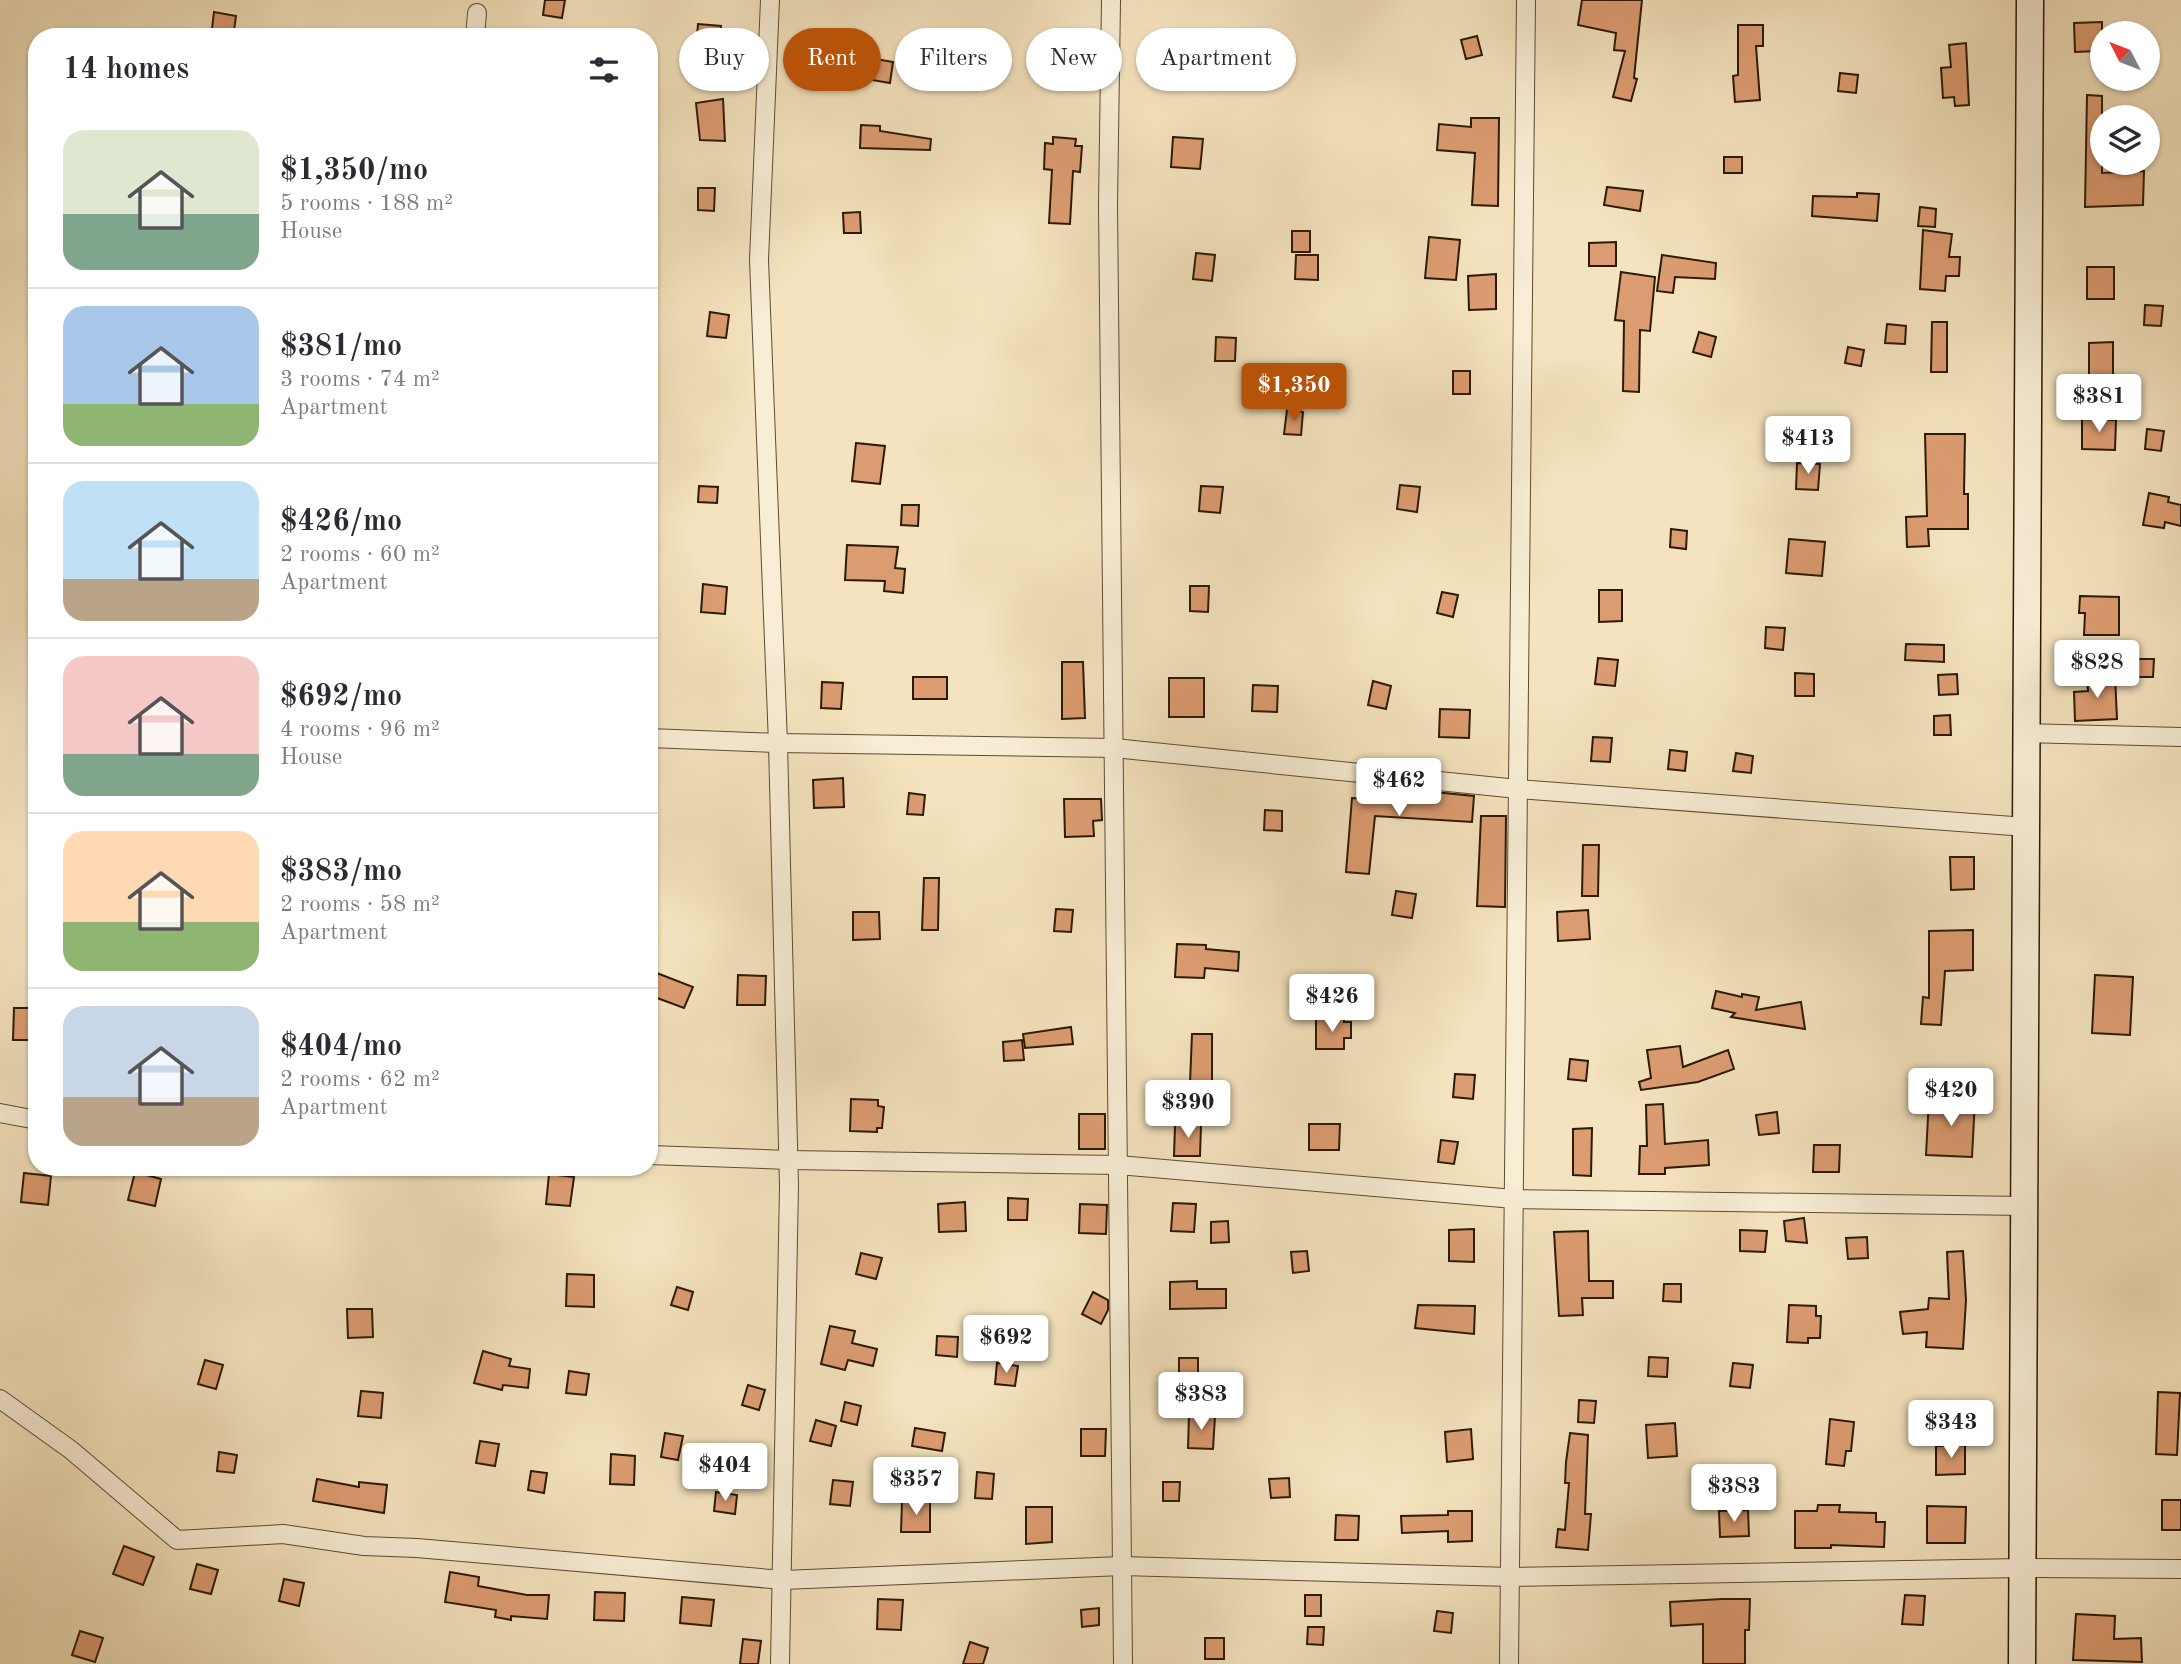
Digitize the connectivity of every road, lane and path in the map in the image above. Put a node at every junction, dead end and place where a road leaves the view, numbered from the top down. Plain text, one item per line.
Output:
1 (770, 0) edge
2 (1111, 0) edge
3 (1526, 0) edge
4 (2030, 0) edge
5 (477, 13) dead end
6 (476, 28) edge
7 (2026, 733) junction
8 (2181, 737) edge
9 (658, 738) edge
10 (778, 743) junction
11 (1114, 748) junction
12 (1518, 789) junction
13 (2026, 827) junction
14 (0, 1113) edge
15 (28, 1118) edge
16 (658, 1155) edge
17 (789, 1160) junction
18 (1118, 1165) junction
19 (1514, 1199) junction
20 (2024, 1206) junction
21 (0, 1399) edge
22 (1122, 1566) junction
23 (2022, 1568) junction
24 (2181, 1569) edge
25 (1510, 1577) junction
26 (783, 1580) junction
27 (780, 1664) edge
28 (1124, 1664) edge
29 (1509, 1664) edge
30 (2022, 1664) edge

1 - 10 street
2 - 11 street
3 - 12 street
4 - 7 main road
5 - 6 street
7 - 8 street
7 - 13 main road
9 - 10 street
10 - 11 street
10 - 17 street
11 - 12 street
11 - 18 street
12 - 13 street
12 - 19 street
13 - 20 main road
14 - 15 street
16 - 17 street
17 - 18 street
17 - 26 street
18 - 19 street
18 - 22 street
19 - 20 street
19 - 25 street
20 - 23 main road
21 - 26 street
22 - 25 street
22 - 26 street
22 - 28 street
23 - 24 street
23 - 25 street
23 - 30 main road
25 - 29 street
26 - 27 street

